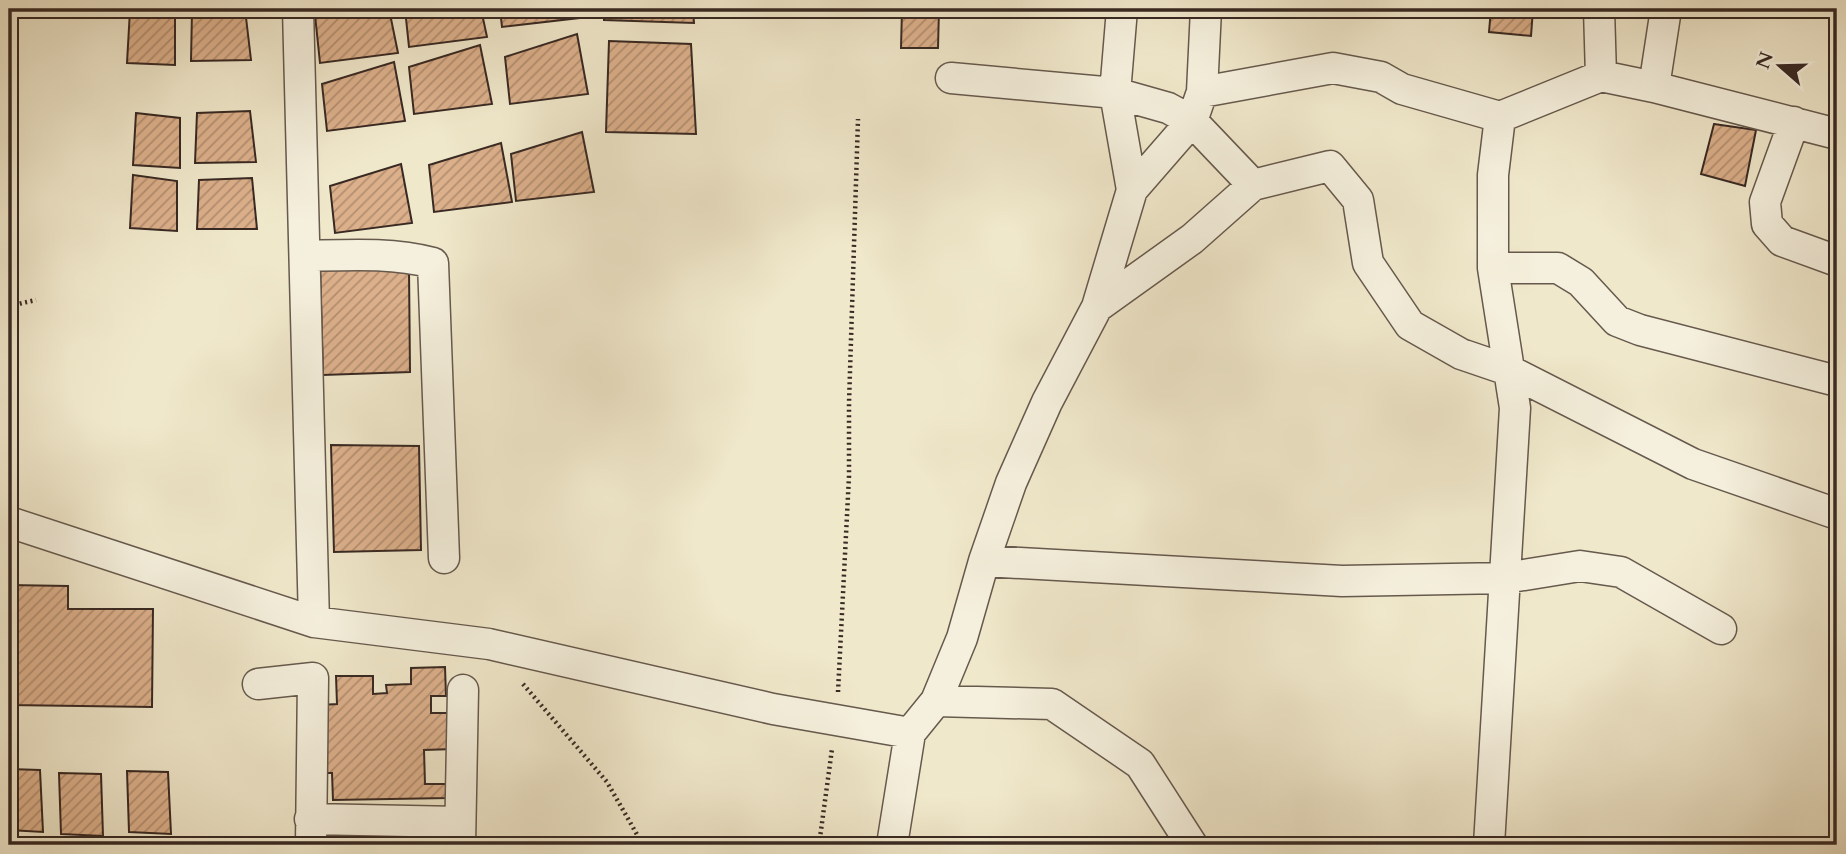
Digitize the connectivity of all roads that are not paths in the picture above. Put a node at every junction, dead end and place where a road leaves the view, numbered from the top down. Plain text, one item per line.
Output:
1 (298, 9) edge
2 (1122, 9) edge
3 (1206, 9) edge
4 (1599, 9) edge
5 (1665, 9) edge
6 (1601, 76) junction
7 (951, 78) dead end
8 (1654, 87) junction
9 (1202, 92) junction
10 (1115, 93) junction
11 (1500, 117) junction
12 (1192, 121) junction
13 (1794, 122) junction
14 (1837, 134) edge
15 (1253, 185) junction
16 (1132, 190) junction
17 (305, 256) junction
18 (1837, 261) edge
19 (1493, 268) junction
20 (1097, 307) junction
21 (1508, 370) junction
22 (1837, 381) edge
23 (1837, 514) edge
24 (9, 523) edge
25 (444, 558) dead end
26 (984, 561) junction
27 (1506, 578) junction
28 (314, 622) junction
29 (1721, 629) dead end
30 (258, 684) dead end
31 (463, 690) dead end
32 (936, 701) junction
33 (910, 733) junction
34 (310, 832) edge
35 (460, 834) edge
36 (892, 845) edge
37 (1192, 845) edge
38 (1489, 845) edge

1 - 17 street
2 - 10 street
3 - 9 street
4 - 6 street
5 - 8 street
6 - 8 street
6 - 11 street
7 - 10 street
8 - 13 street
9 - 11 street
9 - 12 street
10 - 12 street
10 - 16 street
11 - 19 street
12 - 15 street
12 - 16 street
13 - 14 street
13 - 18 street
15 - 20 street
15 - 21 street
16 - 20 street
17 - 25 street
17 - 28 street
19 - 21 street
19 - 22 street
20 - 26 street
21 - 23 street
21 - 27 street
24 - 28 street
26 - 27 street
26 - 32 street
27 - 29 street
27 - 38 street
28 - 33 street
30 - 34 street
31 - 35 street
32 - 33 street
32 - 37 street
33 - 36 street
34 - 35 street

